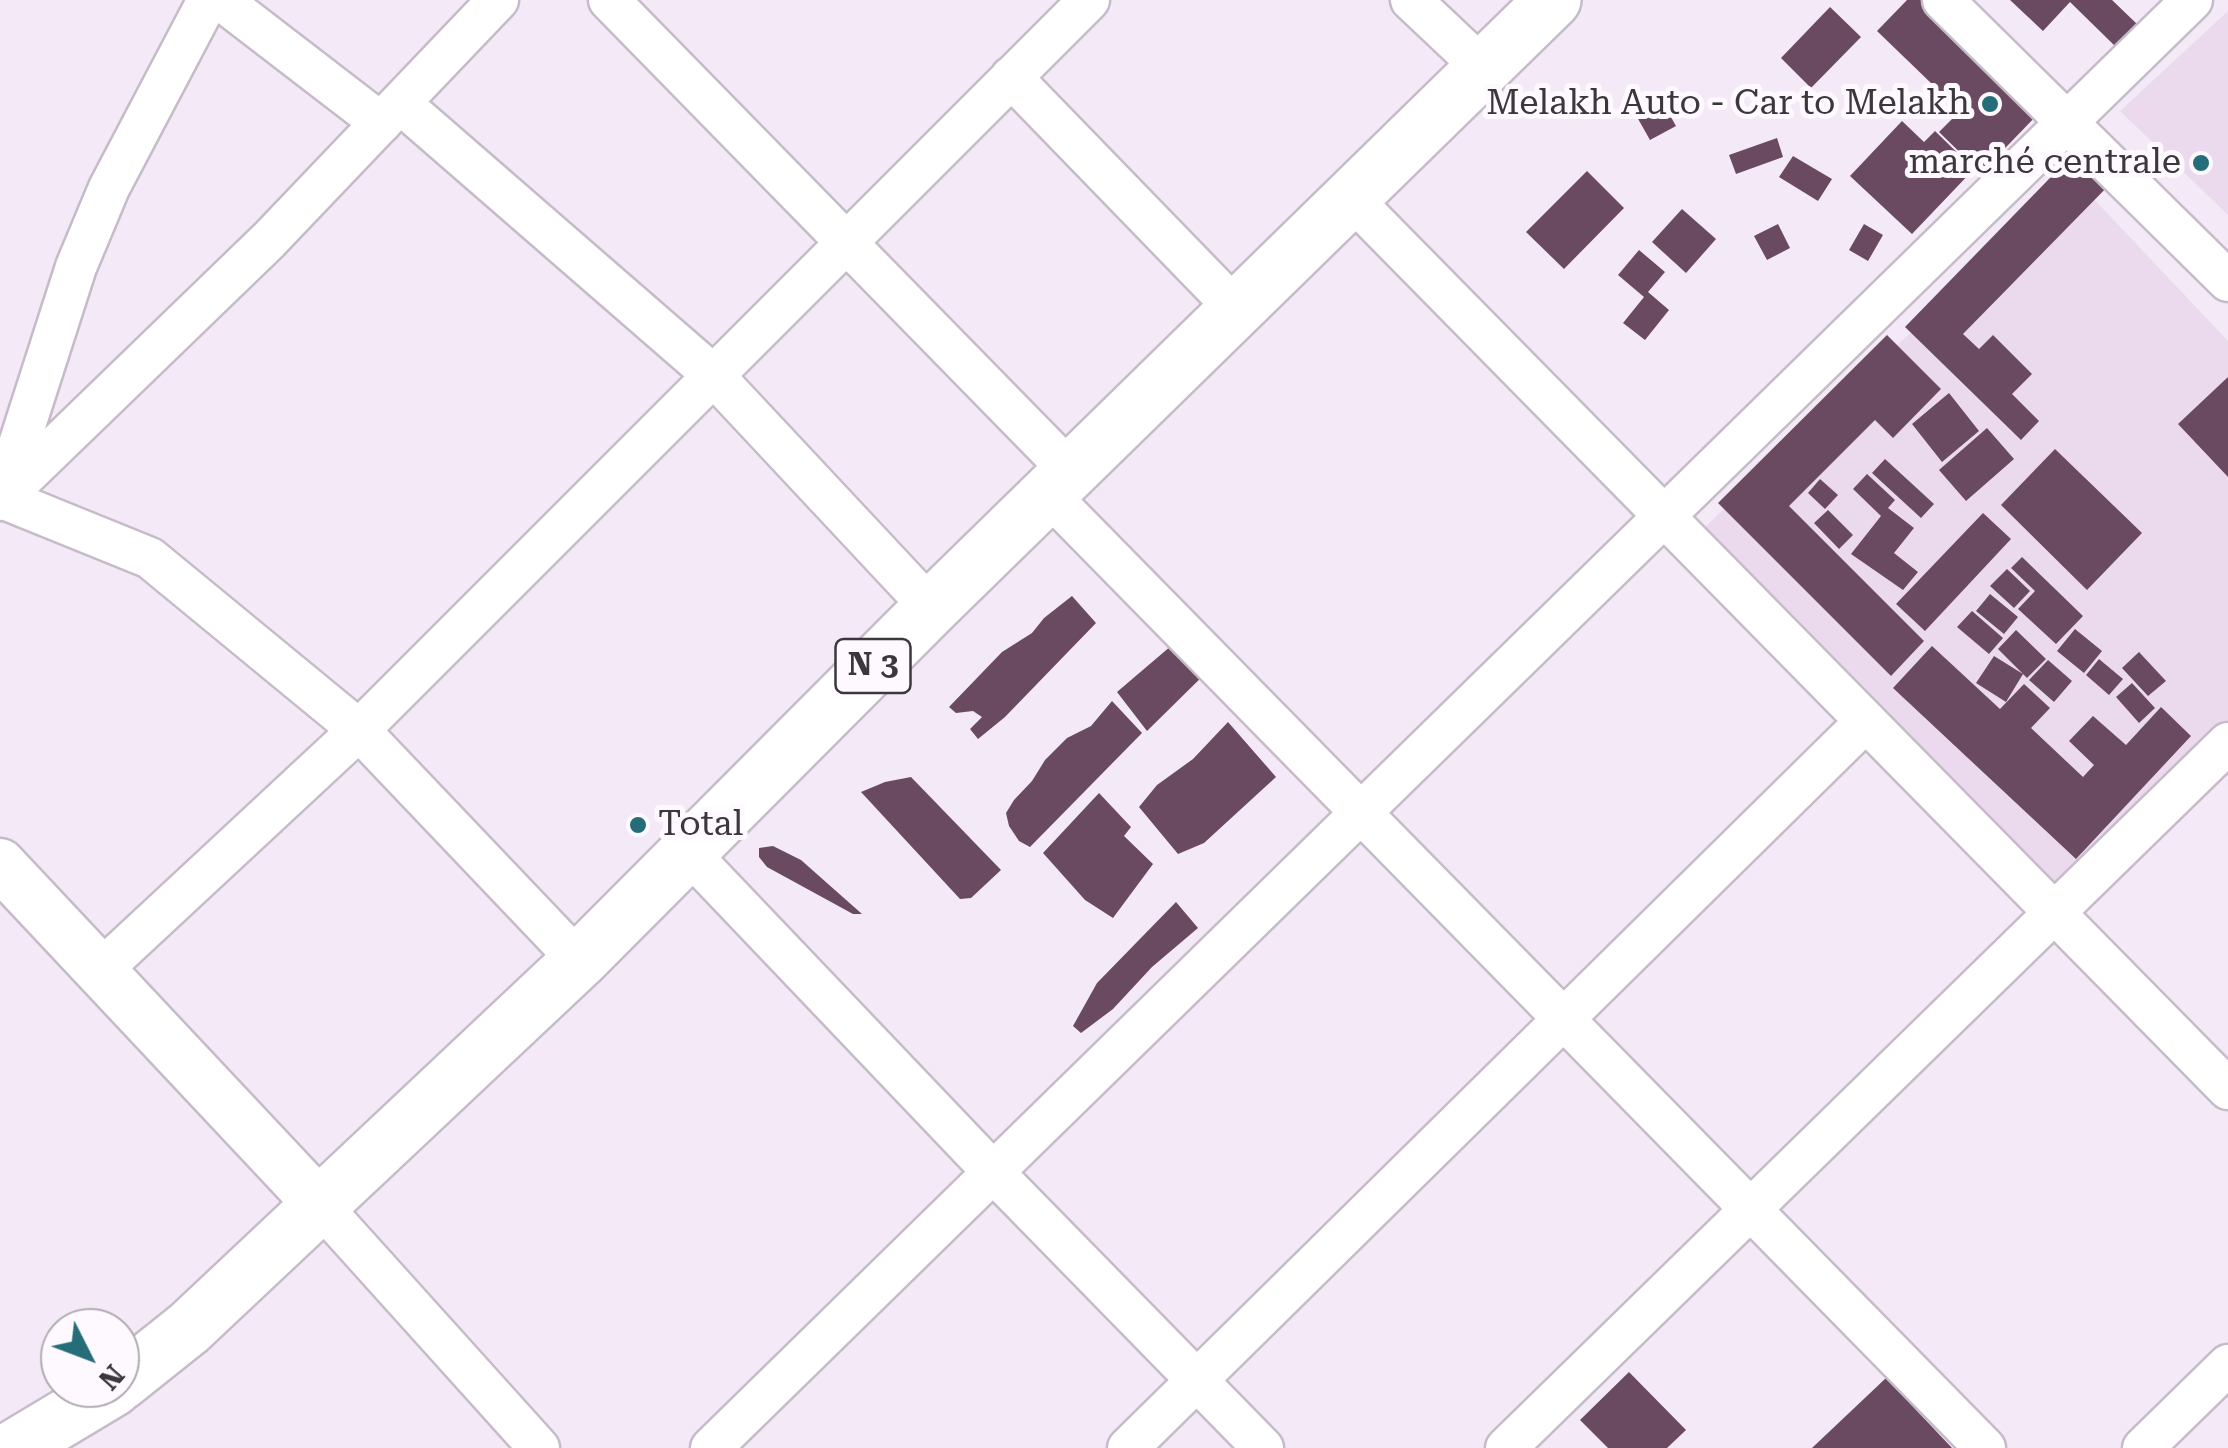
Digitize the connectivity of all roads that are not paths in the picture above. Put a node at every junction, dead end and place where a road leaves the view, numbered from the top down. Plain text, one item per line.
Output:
1 (208, 0) edge
2 (221, 0) edge
3 (498, 0) edge
4 (609, 0) edge
5 (1089, 0) edge
6 (1411, 0) edge
7 (1553, 0) edge
8 (1943, 0) edge
9 (2192, 0) edge
10 (1482, 68) junction
11 (1011, 77) junction
12 (390, 113) junction
13 (2064, 124) junction
14 (1351, 198) junction
15 (847, 244) junction
16 (2228, 282) edge
17 (1236, 310) junction
18 (713, 375) junction
19 (1060, 483) junction
20 (1, 499) edge
21 (1664, 516) junction
22 (931, 608) junction
23 (1866, 721) junction
24 (359, 730) junction
25 (2228, 743) edge
26 (1360, 812) junction
27 (688, 852) junction
28 (0, 864) edge
29 (2054, 912) junction
30 (579, 962) junction
31 (101, 970) junction
32 (1563, 1019) junction
33 (2228, 1089) edge
34 (993, 1172) junction
35 (320, 1206) junction
36 (1750, 1209) junction
37 (2228, 1365) edge
38 (140, 1367) edge
39 (1197, 1380) junction
40 (81, 1408) edge
41 (14, 1448) edge
42 (539, 1448) edge
43 (711, 1448) edge
44 (1128, 1448) edge
45 (1263, 1448) edge
46 (1506, 1448) edge
47 (1984, 1448) edge
48 (2142, 1448) edge

1 - 20 street
2 - 12 street
3 - 12 street
4 - 15 street
5 - 11 street
6 - 10 street
7 - 10 main road, N 3
8 - 13 street
9 - 13 street
10 - 14 main road, N 3
11 - 15 street
11 - 17 street
12 - 18 street
12 - 20 street
13 - 16 street
13 - 21 street
14 - 17 main road, N 3
14 - 21 street
15 - 18 street
15 - 19 street
17 - 19 main road, N 3
18 - 22 street
18 - 24 street
19 - 22 main road, N 3
19 - 26 street
20 - 24 street
21 - 23 street
21 - 26 street
22 - 27 main road, N 3
23 - 29 street
23 - 32 street
24 - 30 street
24 - 31 street
25 - 29 street
26 - 32 street
26 - 34 street
27 - 30 main road, N 3
27 - 34 street
28 - 31 street
29 - 33 street
29 - 36 street
30 - 35 main road, N 3
31 - 35 street
32 - 36 street
32 - 39 street
34 - 39 street
34 - 43 street
35 - 38 main road, N 3
35 - 42 street
36 - 46 street
36 - 47 street
37 - 48 street
39 - 44 street
39 - 45 street
40 - 41 main road

